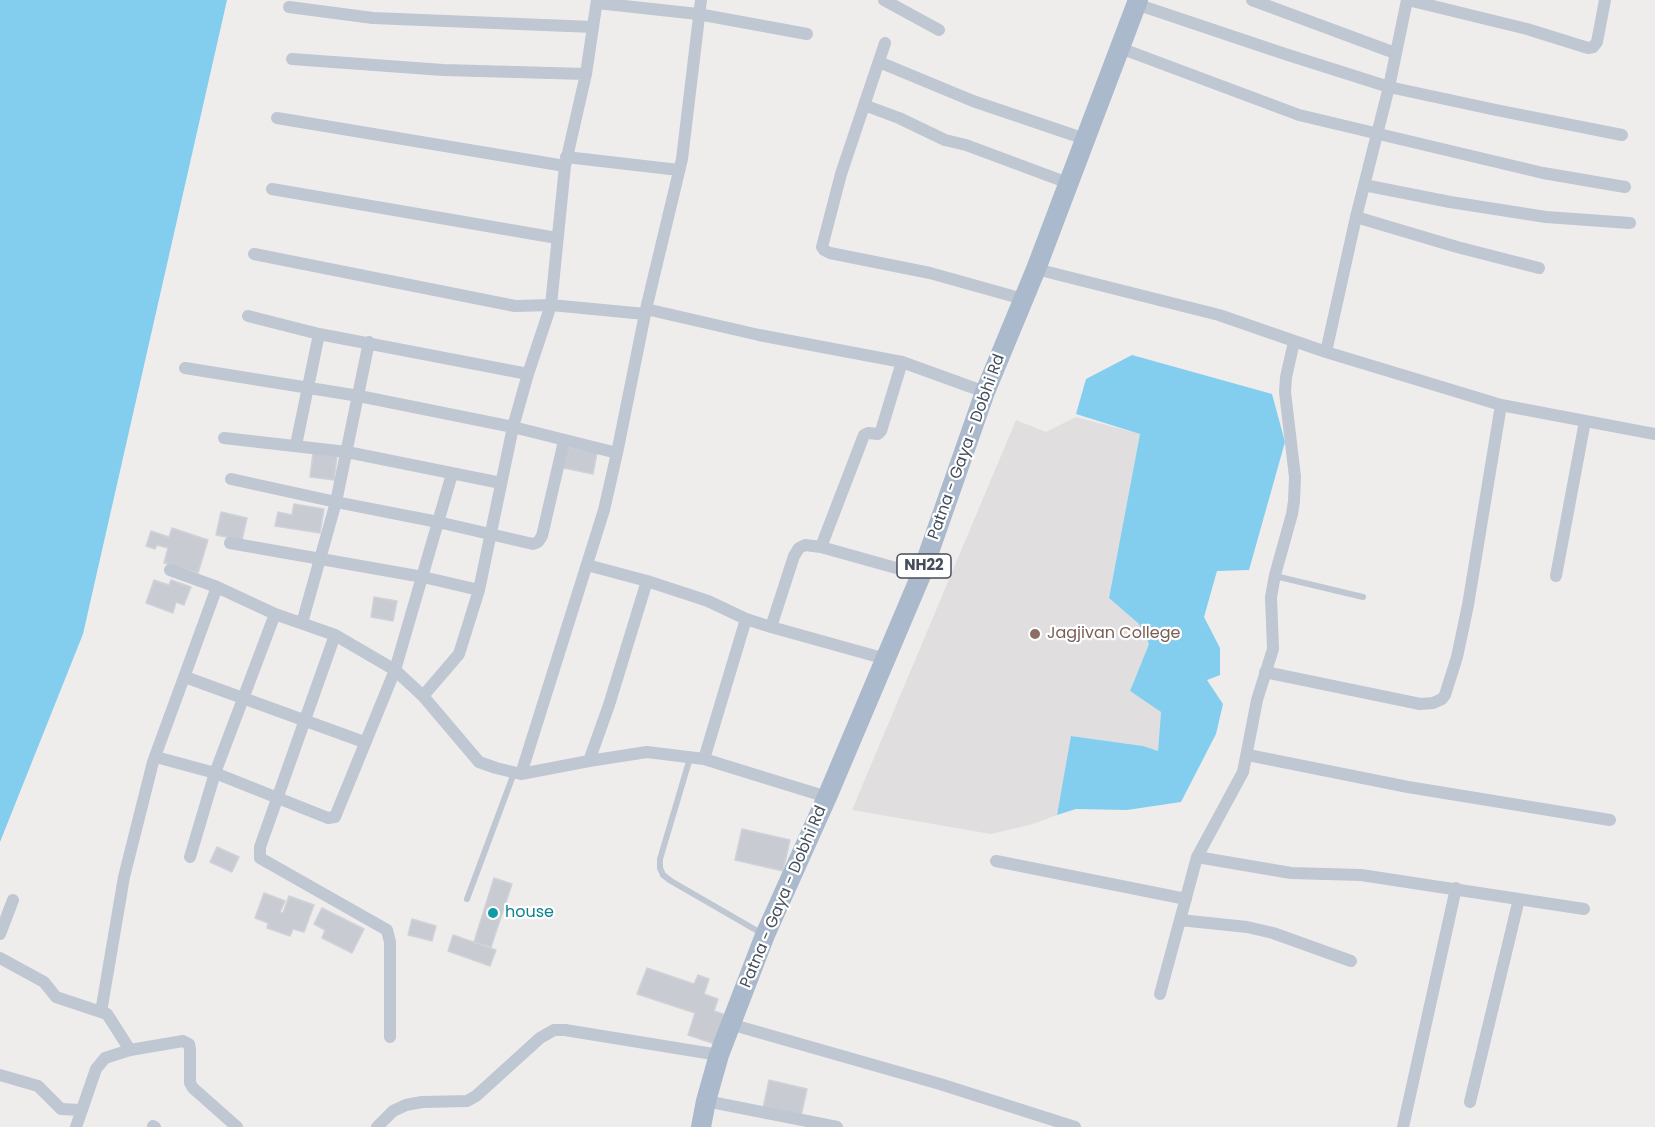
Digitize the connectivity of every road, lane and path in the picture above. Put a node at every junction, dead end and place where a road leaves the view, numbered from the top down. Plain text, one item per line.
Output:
1 (701, 0) edge
2 (884, 0) edge
3 (1252, 0) edge
4 (1408, 0) edge
5 (1605, 0) edge
6 (597, 2) edge
7 (1137, 2) edge
8 (289, 7) dead end
9 (698, 14) junction
10 (593, 27) junction
11 (939, 30) dead end
12 (807, 34) dead end
13 (885, 44) dead end
14 (1120, 48) junction
15 (1395, 53) junction
16 (292, 59) dead end
17 (879, 62) junction
18 (586, 74) junction
19 (1389, 87) junction
20 (864, 105) junction
21 (277, 118) dead end
22 (1378, 133) junction
23 (1622, 135) dead end
24 (1085, 139) junction
25 (566, 161) junction
26 (680, 170) junction
27 (1068, 183) junction
28 (1364, 185) junction
29 (1624, 187) dead end
30 (272, 189) dead end
31 (1356, 217) junction
32 (1630, 223) dead end
33 (557, 238) junction
34 (254, 254) dead end
35 (1036, 268) junction
36 (1539, 268) dead end
37 (1023, 299) junction
38 (551, 305) junction
39 (645, 311) junction
40 (248, 316) dead end
41 (319, 334) junction
42 (369, 342) junction
43 (1294, 342) junction
44 (1326, 352) junction
45 (902, 362) junction
46 (186, 368) dead end
47 (528, 374) junction
48 (307, 387) junction
49 (985, 392) junction
50 (359, 396) junction
51 (1501, 405) junction
52 (1585, 421) junction
53 (513, 427) junction
54 (1655, 434) edge
55 (224, 438) dead end
56 (564, 441) junction
57 (296, 445) junction
58 (347, 452) junction
59 (618, 453) junction
60 (452, 474) junction
61 (231, 479) dead end
62 (501, 483) junction
63 (336, 502) junction
64 (438, 522) junction
65 (490, 533) junction
66 (230, 543) dead end
67 (821, 547) junction
68 (321, 560) junction
69 (587, 565) junction
70 (170, 570) dead end
71 (921, 575) junction
72 (1275, 576) junction
73 (1556, 576) dead end
74 (423, 577) junction
75 (647, 581) junction
76 (217, 587) junction
77 (478, 590) junction
78 (1363, 597) dead end
79 (275, 614) junction
80 (746, 619) junction
81 (302, 622) junction
82 (771, 627) junction
83 (335, 635) junction
84 (886, 659) junction
85 (395, 670) junction
86 (1265, 672) junction
87 (185, 677) junction
88 (423, 696) junction
89 (243, 698) junction
90 (304, 720) junction
91 (364, 742) junction
92 (1248, 755) junction
93 (156, 757) junction
94 (690, 758) junction
95 (704, 759) junction
96 (589, 761) junction
97 (214, 773) junction
98 (517, 773) junction
99 (827, 796) junction
100 (278, 798) junction
101 (1610, 820) dead end
102 (190, 857) dead end
103 (1197, 857) junction
104 (996, 861) dead end
105 (1456, 888) junction
106 (1186, 898) junction
107 (1519, 898) junction
108 (467, 899) dead end
109 (13, 900) dead end
110 (1584, 909) dead end
111 (1179, 920) junction
112 (0, 934) edge
113 (765, 935) junction
114 (0, 958) edge
115 (1351, 961) dead end
116 (1160, 994) dead end
117 (101, 1012) junction
118 (730, 1024) junction
119 (390, 1037) dead end
120 (130, 1050) junction
121 (719, 1055) junction
122 (0, 1076) edge
123 (706, 1101) junction
124 (1470, 1102) dead end
125 (81, 1110) junction
126 (76, 1127) edge
127 (237, 1127) edge
128 (377, 1127) edge
129 (701, 1127) edge
130 (837, 1127) edge
131 (1075, 1127) edge
132 (1403, 1127) edge

1 - 9 street
2 - 11 street
3 - 15 street
4 - 5 street
4 - 15 street
6 - 9 street
6 - 10 street
7 - 14 main road, Patna - Gaya - Dobhi Rd / NH22
7 - 19 street
8 - 10 street
9 - 12 street
9 - 26 street
10 - 18 street
13 - 17 street
14 - 22 street
14 - 24 main road, Patna - Gaya - Dobhi Rd / NH22
15 - 19 street
16 - 18 street
17 - 20 street
17 - 24 street
18 - 25 street
19 - 22 street
19 - 23 street
20 - 27 street
20 - 37 street
21 - 25 street
22 - 28 street
22 - 29 street
24 - 27 main road, Patna - Gaya - Dobhi Rd / NH22
25 - 26 street
25 - 33 street
26 - 39 street
27 - 35 main road, Patna - Gaya - Dobhi Rd / NH22
28 - 31 street
28 - 32 street
30 - 33 street
31 - 36 street
31 - 44 street
33 - 38 street
34 - 38 street
35 - 37 main road, Patna - Gaya - Dobhi Rd / NH22
35 - 43 street
37 - 49 main road, Patna - Gaya - Dobhi Rd / NH22
38 - 39 street
38 - 47 street
39 - 45 street
39 - 59 street
40 - 41 street
41 - 42 street
41 - 48 street
42 - 47 street
42 - 50 street
43 - 44 street
43 - 72 street
44 - 51 street
45 - 49 street
45 - 67 street
46 - 48 street
47 - 53 street
48 - 50 street
48 - 57 street
49 - 71 main road, Patna - Gaya - Dobhi Rd / NH22
50 - 53 street
50 - 58 street
51 - 52 street
51 - 86 street
52 - 54 street
52 - 73 street
53 - 56 street
53 - 62 street
55 - 57 street
56 - 59 street
56 - 65 street
57 - 58 street
58 - 60 street
58 - 63 street
59 - 69 street
60 - 62 street
60 - 64 street
61 - 63 street
62 - 65 street
63 - 64 street
63 - 68 street
64 - 65 street
64 - 74 street
65 - 77 street
66 - 68 street
67 - 71 street
67 - 82 street
68 - 74 street
68 - 81 street
69 - 75 street
69 - 98 street
70 - 76 street
71 - 84 main road, Patna - Gaya - Dobhi Rd / NH22
72 - 78 lane
72 - 86 street
74 - 77 street
74 - 85 street
75 - 80 street
75 - 96 street
76 - 79 street
76 - 87 street
77 - 88 street
79 - 81 street
79 - 89 street
80 - 82 street
80 - 95 street
81 - 83 street
82 - 84 street
83 - 85 street
83 - 90 street
84 - 99 main road, Patna - Gaya - Dobhi Rd / NH22
85 - 88 street
85 - 91 street
86 - 92 street
87 - 89 street
87 - 93 street
88 - 98 street
89 - 90 street
89 - 97 street
90 - 91 street
90 - 100 street
91 - 100 street
92 - 101 street
92 - 103 street
93 - 97 street
93 - 117 street
94 - 95 street
94 - 96 street
94 - 113 lane
95 - 99 street
96 - 98 street
97 - 100 street
97 - 102 street
98 - 108 lane
99 - 113 main road, Patna - Gaya - Dobhi Rd / NH22
100 - 119 street
103 - 105 street
103 - 106 street
104 - 106 street
105 - 107 street
105 - 132 street
106 - 111 street
107 - 110 street
107 - 124 street
109 - 112 street
111 - 115 street
111 - 116 street
113 - 118 main road, Patna - Gaya - Dobhi Rd / NH22
114 - 117 street
117 - 120 street
118 - 121 main road, Patna - Gaya - Dobhi Rd / NH22
118 - 131 street
120 - 125 street
120 - 127 street
121 - 123 main road, Patna - Gaya - Dobhi Rd / NH22
121 - 128 street
122 - 125 street
123 - 129 main road, Patna - Gaya - Dobhi Rd / NH22
123 - 130 street
125 - 126 street

